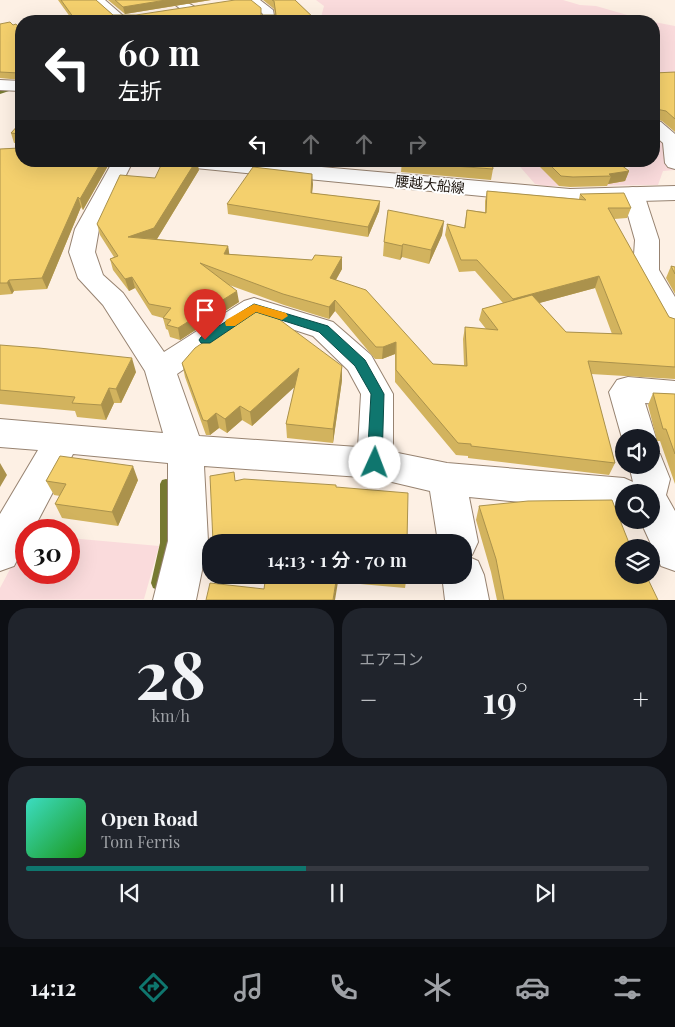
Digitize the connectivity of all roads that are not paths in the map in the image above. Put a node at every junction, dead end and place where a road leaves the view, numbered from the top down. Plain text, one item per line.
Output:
1 (98, 0) edge
2 (175, 0) edge
3 (253, 0) edge
4 (207, 6) edge
5 (188, 9) junction
6 (169, 12) edge
7 (115, 15) edge
8 (197, 15) edge
9 (268, 15) edge
10 (660, 131) edge
11 (675, 163) edge
12 (120, 167) edge
13 (248, 167) edge
14 (675, 193) edge
15 (633, 194) junction
16 (675, 322) edge
17 (160, 370) junction
18 (675, 394) edge
19 (636, 429) edge
20 (0, 433) edge
21 (64, 439) junction
22 (186, 450) junction
23 (375, 463) junction
24 (447, 479) junction
25 (615, 494) edge
26 (660, 521) edge
27 (457, 534) edge
28 (0, 552) edge
29 (675, 552) edge
30 (464, 584) edge
31 (174, 600) edge
32 (467, 600) edge

1 - 7 street
2 - 5 street
3 - 9 street
4 - 5 street
5 - 6 street
5 - 8 street
10 - 11 street
12 - 17 street
13 - 15 street, 腰越大船線
14 - 15 street, 腰越大船線
15 - 16 street
17 - 22 street
17 - 23 street
18 - 19 street
20 - 21 street
21 - 22 street
21 - 28 street
22 - 23 street
22 - 31 street
23 - 24 street
24 - 25 street
24 - 27 street
26 - 29 street
30 - 32 street

